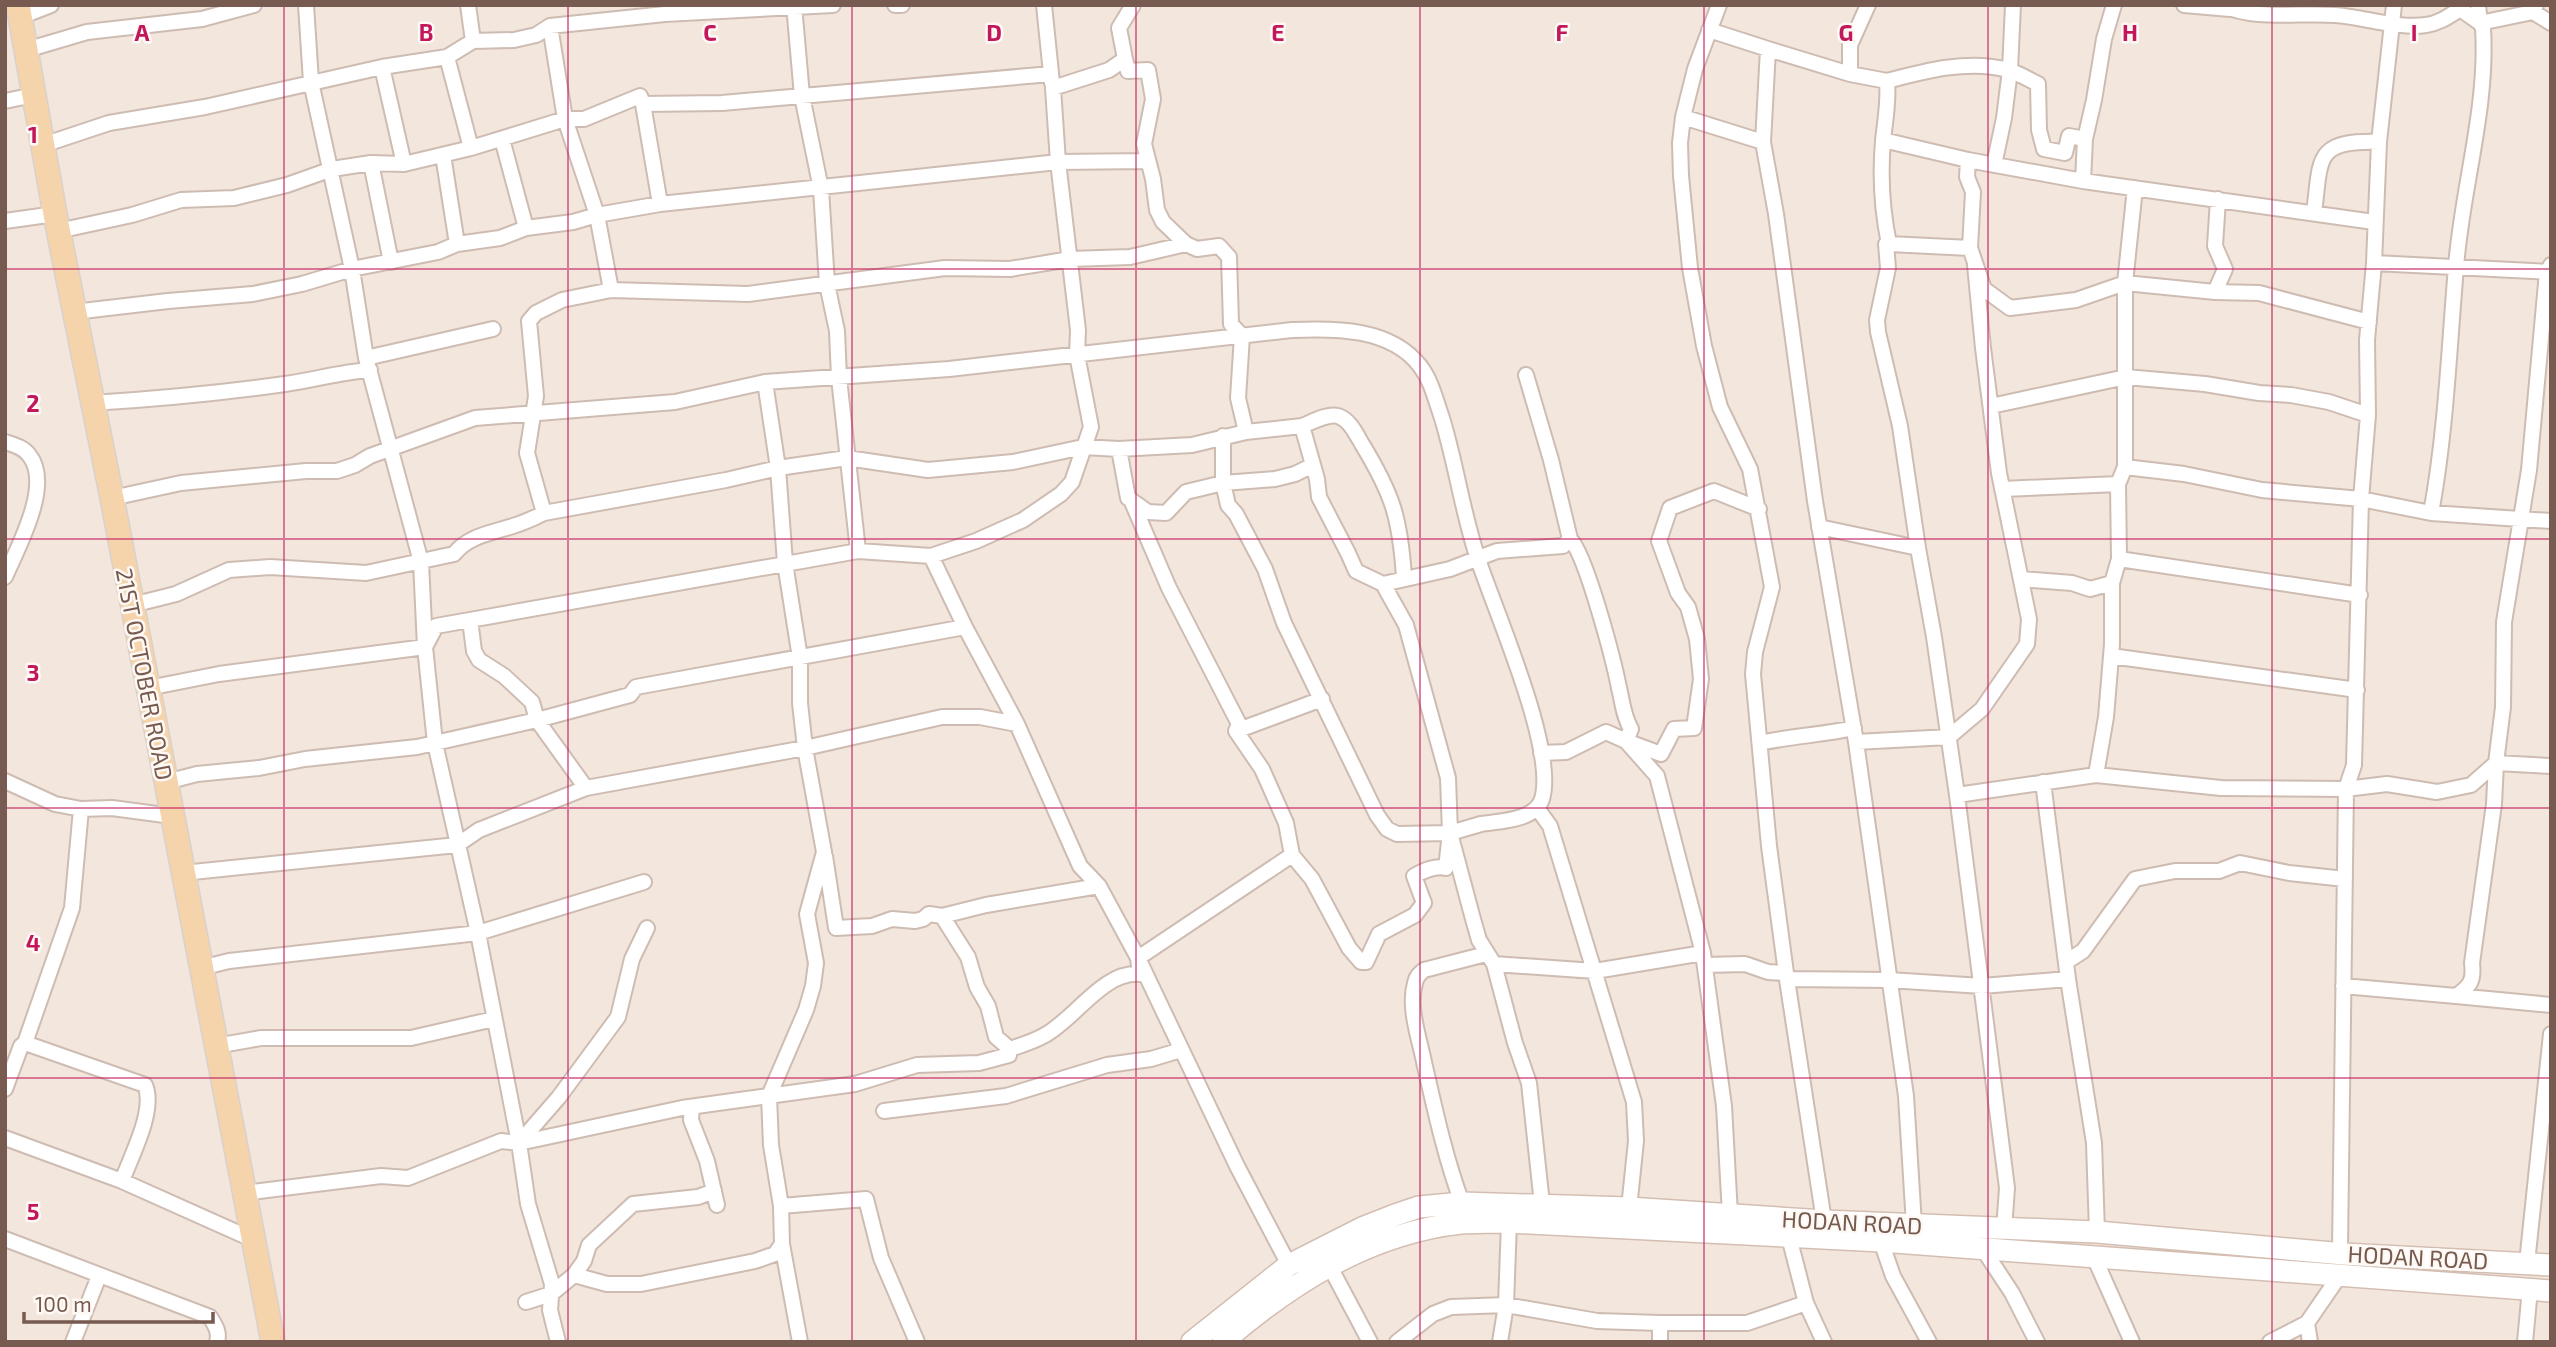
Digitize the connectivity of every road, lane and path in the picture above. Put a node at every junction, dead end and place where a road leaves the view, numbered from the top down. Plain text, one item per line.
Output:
1 (51, 5) edge
2 (254, 5) edge
3 (306, 5) edge
4 (468, 5) edge
5 (833, 5) edge
6 (895, 5) edge
7 (902, 5) edge
8 (1045, 5) edge
9 (1133, 5) edge
10 (1719, 5) edge
11 (1868, 5) edge
12 (2013, 5) edge
13 (2114, 5) edge
14 (2183, 5) edge
15 (2394, 5) edge
16 (2478, 5) edge
17 (794, 6) edge
18 (2227, 7) edge
19 (2534, 8) edge
20 (16, 19) edge
21 (2392, 23) junction
22 (2480, 23) junction
23 (2551, 23) edge
24 (550, 26) junction
25 (1709, 30) junction
26 (473, 41) junction
27 (1768, 49) junction
28 (26, 50) junction
29 (447, 57) junction
30 (1125, 60) junction
31 (382, 67) junction
32 (2010, 70) junction
33 (1850, 74) junction
34 (1052, 81) junction
35 (1887, 81) junction
36 (311, 82) junction
37 (34, 95) junction
38 (802, 96) junction
39 (5, 101) edge
40 (643, 104) junction
41 (1683, 117) junction
42 (565, 120) junction
43 (502, 139) junction
44 (2085, 139) junction
45 (1883, 140) junction
46 (1763, 142) junction
47 (2379, 142) junction
48 (43, 145) junction
49 (471, 148) junction
50 (443, 155) junction
51 (1968, 160) junction
52 (1147, 161) junction
53 (1058, 162) junction
54 (371, 163) junction
55 (404, 163) junction
56 (1994, 165) junction
57 (332, 169) junction
58 (2083, 181) junction
59 (821, 188) junction
60 (2135, 188) junction
61 (2218, 199) junction
62 (660, 204) junction
63 (2314, 213) junction
64 (597, 215) junction
65 (5, 220) edge
66 (57, 222) junction
67 (2374, 222) junction
68 (526, 228) junction
69 (1186, 243) junction
70 (457, 244) junction
71 (1889, 244) junction
72 (1970, 247) junction
73 (1070, 259) junction
74 (391, 262) junction
75 (2374, 263) junction
76 (1975, 265) junction
77 (2456, 266) junction
78 (352, 269) junction
79 (2550, 270) edge
80 (2125, 283) junction
81 (827, 284) junction
82 (611, 290) junction
83 (2215, 292) junction
84 (74, 312) junction
85 (2369, 322) junction
86 (493, 329) dead end
87 (1242, 337) junction
88 (1077, 355) junction
89 (368, 364) junction
90 (1526, 375) dead end
91 (2126, 377) junction
92 (839, 378) junction
93 (765, 382) junction
94 (93, 403) junction
95 (1990, 406) junction
96 (533, 414) junction
97 (2368, 415) junction
98 (1302, 426) junction
99 (1246, 432) junction
100 (1223, 436) junction
101 (5, 442) edge
102 (1083, 447) junction
103 (392, 449) junction
104 (1119, 449) junction
105 (847, 458) junction
106 (1313, 465) junction
107 (2125, 467) junction
108 (778, 468) junction
109 (1223, 483) junction
110 (2118, 484) junction
111 (2003, 489) junction
112 (112, 498) junction
113 (2361, 499) junction
114 (1132, 502) junction
115 (1759, 509) junction
116 (544, 513) junction
117 (2431, 513) junction
118 (2522, 519) junction
119 (2551, 522) edge
120 (1819, 527) junction
121 (1570, 539) junction
122 (1918, 548) junction
123 (858, 551) junction
124 (931, 556) junction
125 (1477, 557) junction
126 (2119, 559) junction
127 (421, 562) junction
128 (785, 563) junction
129 (5, 577) edge
130 (1404, 578) junction
131 (2021, 579) junction
132 (2112, 583) junction
133 (1383, 584) junction
134 (2360, 595) junction
135 (132, 605) junction
136 (470, 620) junction
137 (965, 627) junction
138 (425, 647) junction
139 (2111, 656) junction
140 (800, 658) junction
141 (148, 688) junction
142 (2357, 690) junction
143 (1322, 699) junction
144 (537, 720) junction
145 (1017, 724) junction
146 (1236, 731) junction
147 (1855, 735) junction
148 (1949, 737) junction
149 (1626, 741) junction
150 (435, 743) junction
151 (1760, 743) junction
152 (805, 748) junction
153 (1542, 753) junction
154 (2496, 763) junction
155 (2551, 766) edge
156 (2096, 775) junction
157 (5, 781) edge
158 (166, 782) junction
159 (2043, 782) junction
160 (586, 788) junction
161 (2346, 789) junction
162 (1957, 795) junction
163 (1537, 808) junction
164 (81, 809) junction
165 (172, 816) junction
166 (1450, 833) junction
167 (457, 845) junction
168 (823, 845) junction
169 (1292, 855) junction
170 (183, 873) junction
171 (2345, 879) junction
172 (644, 881) dead end
173 (1099, 886) junction
174 (942, 916) junction
175 (647, 928) dead end
176 (478, 933) junction
177 (1138, 958) junction
178 (1490, 959) junction
179 (1704, 959) junction
180 (2066, 962) junction
181 (201, 968) junction
182 (1595, 971) junction
183 (1786, 976) junction
184 (2068, 979) junction
185 (1889, 980) junction
186 (1982, 986) junction
187 (2343, 986) junction
188 (2456, 996) junction
189 (2551, 1004) edge
190 (494, 1019) junction
191 (2551, 1034) edge
192 (25, 1043) junction
193 (216, 1046) junction
194 (1010, 1049) junction
195 (1181, 1050) junction
196 (5, 1089) edge
197 (769, 1096) junction
198 (692, 1107) junction
199 (884, 1111) dead end
200 (5, 1138) edge
201 (519, 1143) junction
202 (122, 1181) junction
203 (244, 1193) junction
204 (1462, 1203) junction
205 (1542, 1204) junction
206 (782, 1206) junction
207 (1629, 1208) junction
208 (1730, 1215) junction
209 (1509, 1222) junction
210 (1824, 1222) junction
211 (1914, 1225) junction
212 (2004, 1229) junction
213 (2097, 1232) junction
214 (1789, 1237) junction
215 (5, 1239) edge
216 (254, 1240) junction
217 (1881, 1241) junction
218 (782, 1244) junction
219 (1983, 1249) junction
220 (2344, 1254) junction
221 (2094, 1257) junction
222 (2527, 1264) junction
223 (1289, 1265) junction
224 (1329, 1265) junction
225 (2551, 1265) edge
226 (574, 1275) junction
227 (2340, 1275) junction
228 (99, 1276) junction
229 (2540, 1290) edge
230 (551, 1294) junction
231 (526, 1303) dead end
232 (1806, 1303) junction
233 (1506, 1305) junction
234 (1660, 1323) junction
235 (2307, 1323) junction
236 (73, 1342) edge
237 (217, 1342) edge
238 (273, 1342) edge
239 (558, 1342) edge
240 (800, 1342) edge
241 (917, 1342) edge
242 (1192, 1342) edge
243 (1223, 1342) edge
244 (1370, 1342) edge
245 (1397, 1342) edge
246 (1500, 1342) edge
247 (1660, 1342) edge
248 (1824, 1342) edge
249 (1929, 1342) edge
250 (2037, 1342) edge
251 (2132, 1342) edge
252 (2270, 1342) edge
253 (2310, 1342) edge
254 (2525, 1342) edge

1 - 20 street
2 - 28 street
3 - 36 street
4 - 26 street
5 - 17 street
6 - 7 street
8 - 34 street
9 - 30 street
10 - 25 street
11 - 33 street
12 - 32 street
13 - 44 street
14 - 18 street
15 - 21 street
16 - 22 street
17 - 24 street
17 - 38 street
18 - 21 street
19 - 22 street
19 - 23 street
20 - 28 main road, 21ST OCTOBER ROAD
21 - 22 street
21 - 47 street
22 - 77 street
24 - 26 street
24 - 42 street
25 - 27 street
25 - 41 street
26 - 29 street
27 - 33 street
27 - 46 street
28 - 37 main road, 21ST OCTOBER ROAD
29 - 31 street
29 - 49 street
30 - 34 street
30 - 52 street
31 - 36 street
31 - 55 street
32 - 35 street
32 - 44 street
32 - 56 street
33 - 35 street
34 - 38 street
34 - 53 street
35 - 45 street
36 - 48 street
36 - 57 street
37 - 39 street
37 - 48 main road, 21ST OCTOBER ROAD
38 - 40 street
38 - 59 street
40 - 42 street
40 - 62 street
41 - 46 street
41 - 115 street
42 - 43 street
42 - 64 street
43 - 49 street
43 - 68 street
44 - 58 street
45 - 51 street
45 - 71 street
46 - 120 street
47 - 63 street
47 - 67 street
48 - 66 main road, 21ST OCTOBER ROAD
49 - 50 street
50 - 55 street
50 - 70 street
51 - 56 street
51 - 72 street
52 - 53 street
52 - 69 street
53 - 59 street
53 - 73 street
54 - 55 street
54 - 57 street
54 - 74 street
56 - 58 street
57 - 66 street
57 - 78 street
58 - 60 street
59 - 62 street
59 - 81 street
60 - 61 street
60 - 80 street
61 - 63 street
61 - 83 street
62 - 64 street
63 - 67 street
64 - 68 street
64 - 82 street
65 - 66 street
66 - 84 main road, 21ST OCTOBER ROAD
67 - 75 street
68 - 70 street
69 - 73 street
69 - 87 street
70 - 74 street
71 - 72 street
71 - 122 street
72 - 76 street
73 - 81 street
73 - 88 street
74 - 78 street
75 - 77 street
75 - 85 street
76 - 80 street
76 - 95 street
77 - 79 street
77 - 117 street
78 - 84 street
78 - 89 street
79 - 118 street
80 - 83 street
80 - 91 street
81 - 82 street
81 - 92 street
82 - 96 street
83 - 85 street
84 - 94 main road, 21ST OCTOBER ROAD
85 - 97 street
86 - 89 street
87 - 88 street
87 - 99 street
87 - 125 street
88 - 92 street
88 - 102 street
89 - 94 street
89 - 103 street
90 - 121 street
91 - 95 street
91 - 97 street
91 - 107 street
92 - 93 street
92 - 105 street
93 - 96 street
93 - 108 street
94 - 112 main road, 21ST OCTOBER ROAD
95 - 111 street
96 - 103 street
96 - 116 street
97 - 113 street
98 - 99 street
98 - 106 street
98 - 130 street
99 - 100 street
100 - 104 street
100 - 109 street
101 - 129 street
102 - 104 street
102 - 105 street
102 - 124 street
103 - 112 street
103 - 127 street
104 - 114 street
105 - 108 street
105 - 123 street
106 - 109 street
106 - 133 street
107 - 110 street
107 - 113 street
108 - 116 street
108 - 128 street
109 - 114 street
109 - 143 street
110 - 111 street
110 - 126 street
111 - 131 street
112 - 135 main road, 21ST OCTOBER ROAD
113 - 117 street
113 - 134 street
114 - 146 street
115 - 149 street
115 - 151 street
116 - 127 street
117 - 118 street
118 - 119 street
118 - 154 street
120 - 122 street
120 - 147 street
121 - 125 street
121 - 149 street
122 - 148 street
123 - 124 street
123 - 128 street
124 - 137 street
125 - 130 street
125 - 153 street
126 - 132 street
126 - 134 street
127 - 135 street
127 - 138 street
128 - 136 street
128 - 140 street
130 - 133 street
131 - 132 street
131 - 148 street
132 - 139 street
133 - 166 street
134 - 142 street
135 - 141 main road, 21ST OCTOBER ROAD
136 - 138 street
136 - 144 street
137 - 140 street
137 - 145 street
138 - 141 street
138 - 150 street
139 - 142 street
139 - 156 street
140 - 144 street
140 - 152 street
141 - 158 main road, 21ST OCTOBER ROAD
142 - 161 street
143 - 146 street
143 - 166 street
144 - 150 street
144 - 160 street
145 - 152 street
145 - 173 street
146 - 169 street
147 - 148 street
147 - 151 street
147 - 185 street
148 - 162 street
149 - 153 street
149 - 179 street
150 - 158 street
150 - 167 street
151 - 183 street
152 - 160 street
152 - 168 street
153 - 163 street
154 - 155 street
154 - 161 street
154 - 188 street
156 - 159 street
156 - 161 street
157 - 164 street
158 - 165 main road, 21ST OCTOBER ROAD
159 - 162 street
159 - 180 street
160 - 167 street
161 - 171 street
162 - 186 street
163 - 166 street
163 - 182 street
164 - 165 street
164 - 192 street
165 - 170 main road, 21ST OCTOBER ROAD
166 - 169 street
166 - 178 street
167 - 170 street
167 - 176 street
168 - 174 street
168 - 197 street
169 - 177 street
170 - 181 main road, 21ST OCTOBER ROAD
171 - 180 street
171 - 187 street
172 - 176 street
173 - 174 street
173 - 177 street
174 - 194 street
175 - 201 street
176 - 181 street
176 - 190 street
177 - 194 street
177 - 195 street
178 - 182 street
178 - 204 street
178 - 205 street
179 - 182 street
179 - 183 street
179 - 208 street
180 - 184 street
181 - 193 main road, 21ST OCTOBER ROAD
182 - 207 street
183 - 185 street
183 - 210 street
184 - 186 street
184 - 213 street
185 - 186 street
185 - 211 street
186 - 212 street
187 - 188 street
187 - 220 street
188 - 189 street
190 - 193 street
190 - 201 street
191 - 222 street
192 - 196 street
192 - 202 street
193 - 203 main road, 21ST OCTOBER ROAD
194 - 197 street
195 - 199 street
195 - 223 street
197 - 198 street
197 - 206 street
198 - 201 street
198 - 226 street
200 - 202 street
201 - 203 street
201 - 230 street
202 - 216 street
203 - 216 main road, 21ST OCTOBER ROAD
204 - 205 main road, HODAN ROAD
204 - 223 main road, HODAN ROAD
205 - 207 main road, HODAN ROAD
206 - 218 street
206 - 241 street
207 - 208 main road, HODAN ROAD
208 - 210 main road, HODAN ROAD
209 - 214 main road, HODAN ROAD
209 - 224 main road, HODAN ROAD
209 - 233 street
210 - 211 main road, HODAN ROAD
211 - 212 main road, HODAN ROAD
212 - 213 main road, HODAN ROAD
213 - 220 main road, HODAN ROAD
214 - 217 main road, HODAN ROAD
214 - 232 street
215 - 228 street
216 - 238 main road, 21ST OCTOBER ROAD
217 - 219 main road, HODAN ROAD
217 - 249 street
218 - 226 street
218 - 240 street
219 - 221 main road, HODAN ROAD
219 - 250 street
220 - 222 main road, HODAN ROAD
221 - 227 main road, HODAN ROAD
221 - 251 street
222 - 225 main road, HODAN ROAD
223 - 242 main road, HODAN ROAD
224 - 243 main road, HODAN ROAD
224 - 244 street
226 - 230 street
227 - 229 main road, HODAN ROAD
227 - 235 street
228 - 236 street
228 - 237 street
229 - 254 street
230 - 231 street
230 - 239 street
232 - 234 street
232 - 248 street
233 - 234 street
233 - 245 street
233 - 246 street
234 - 247 street
235 - 252 street
235 - 253 street

